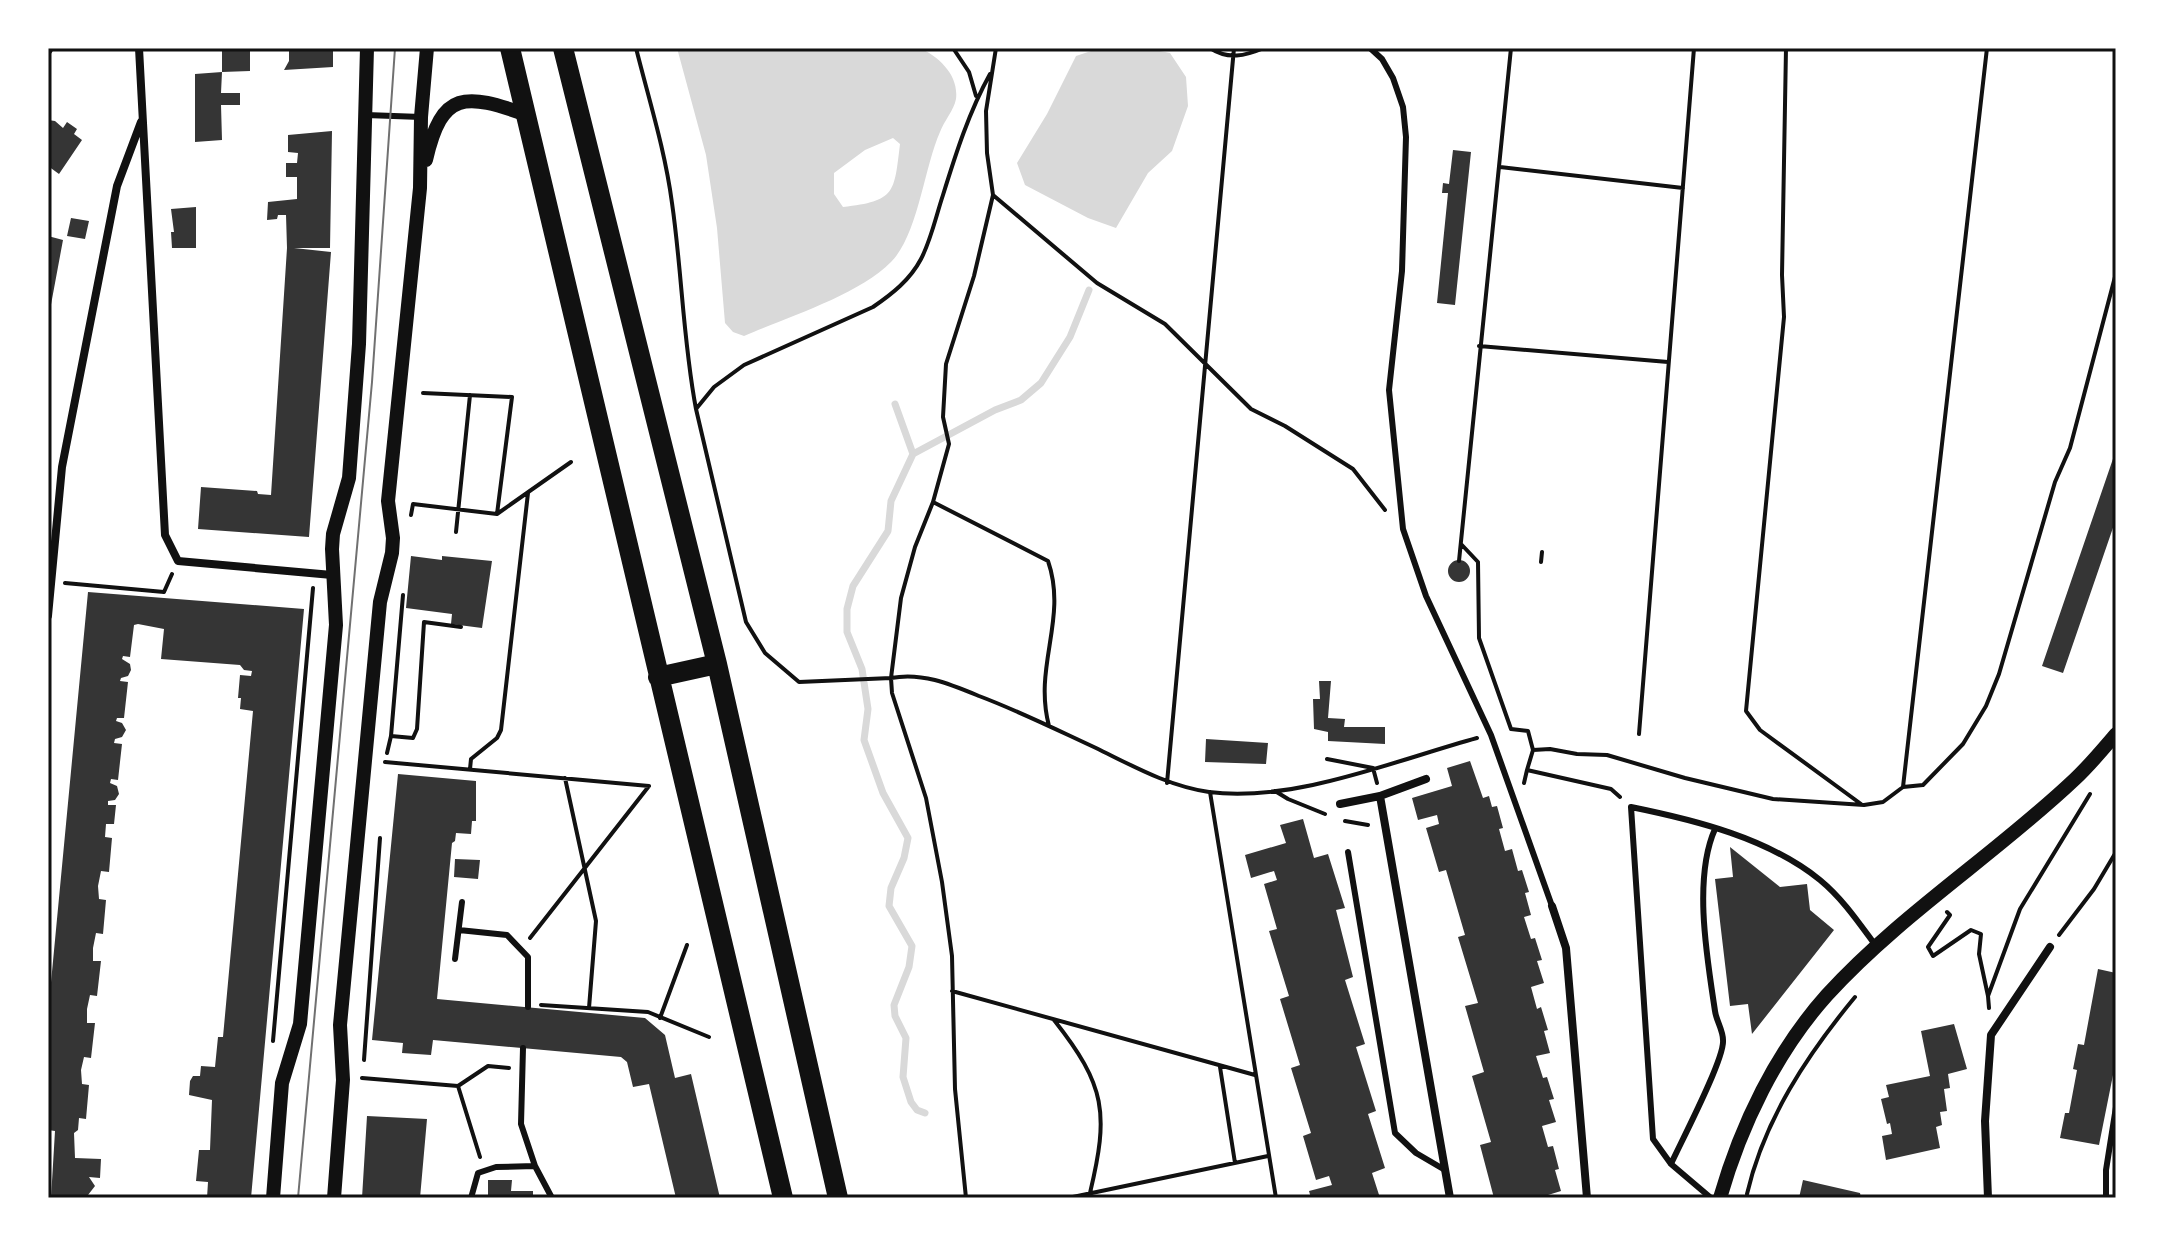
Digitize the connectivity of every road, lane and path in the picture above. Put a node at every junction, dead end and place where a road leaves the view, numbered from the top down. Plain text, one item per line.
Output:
1 (139, 48) edge
2 (367, 48) edge
3 (427, 48) edge
4 (510, 48) edge
5 (563, 48) edge
6 (636, 48) edge
7 (953, 48) edge
8 (996, 48) edge
9 (1210, 48) edge
10 (1234, 48) edge
11 (1264, 48) edge
12 (1370, 48) edge
13 (1511, 48) edge
14 (1694, 48) edge
15 (1786, 48) edge
16 (1987, 48) edge
17 (1233, 57) junction
18 (990, 74) junction
19 (976, 98) junction
20 (366, 115) junction
21 (527, 115) junction
22 (421, 117) junction
23 (143, 118) junction
24 (1500, 167) junction
25 (420, 188) junction
26 (1683, 188) junction
27 (993, 195) junction
28 (2116, 273) edge
29 (1479, 346) junction
30 (1204, 361) junction
31 (1669, 362) junction
32 (423, 393) dead end
33 (470, 395) junction
34 (696, 409) junction
35 (571, 462) dead end
36 (528, 493) junction
37 (933, 502) junction
38 (459, 510) junction
39 (497, 514) junction
40 (411, 518) dead end
41 (1403, 529) junction
42 (456, 532) dead end
43 (1461, 544) junction
44 (1542, 552) dead end
45 (178, 561) junction
46 (1459, 561) dead end
47 (1541, 562) dead end
48 (314, 574) junction
49 (332, 575) junction
50 (51, 582) junction
51 (403, 594) dead end
52 (48, 616) edge
53 (461, 627) dead end
54 (717, 664) junction
55 (658, 677) junction
56 (891, 678) junction
57 (1049, 726) junction
58 (1639, 734) dead end
59 (2116, 734) edge
60 (1491, 735) junction
61 (391, 736) junction
62 (1533, 750) junction
63 (1327, 759) dead end
64 (1373, 768) junction
65 (470, 769) junction
66 (1527, 770) junction
67 (565, 778) junction
68 (1426, 779) dead end
69 (1167, 783) junction
70 (1903, 787) junction
71 (1210, 792) junction
72 (2091, 792) dead end
73 (1380, 796) junction
74 (1340, 804) dead end
75 (1864, 805) junction
76 (1631, 807) junction
77 (1517, 809) junction
78 (381, 825) dead end
79 (1715, 829) junction
80 (1348, 852) dead end
81 (2116, 852) edge
82 (586, 866) junction
83 (1936, 897) junction
84 (462, 902) dead end
85 (1552, 906) joint
86 (459, 930) junction
87 (687, 945) dead end
88 (1876, 947) junction
89 (2050, 947) joint
90 (521, 949) junction
91 (455, 959) dead end
92 (951, 991) junction
93 (1859, 992) dead end
94 (1988, 996) junction
95 (544, 1005) dead end
96 (528, 1007) dead end
97 (589, 1008) junction
98 (660, 1018) junction
99 (1053, 1018) junction
100 (1991, 1035) junction
101 (709, 1037) dead end
102 (273, 1044) dead end
103 (523, 1048) dead end
104 (363, 1062) dead end
105 (1219, 1066) junction
106 (521, 1069) junction
107 (1255, 1075) junction
108 (458, 1086) junction
109 (361, 1088) dead end
110 (2116, 1107) edge
111 (2114, 1125) edge
112 (1268, 1156) junction
113 (1235, 1163) junction
114 (1671, 1164) junction
115 (535, 1166) junction
116 (1445, 1170) junction
117 (484, 1171) junction
118 (1090, 1193) junction
119 (1747, 1194) dead end
120 (273, 1198) edge
121 (334, 1198) edge
122 (471, 1198) edge
123 (552, 1198) edge
124 (783, 1198) edge
125 (838, 1198) edge
126 (966, 1198) edge
127 (1068, 1198) edge
128 (1276, 1198) edge
129 (1450, 1198) edge
130 (1587, 1198) edge
131 (1711, 1198) edge
132 (1720, 1198) edge
133 (1988, 1198) edge
134 (2106, 1198) edge

1 - 23 street
2 - 20 street
3 - 22 street
4 - 21 main road
5 - 54 main road
6 - 34 path
7 - 19 path
8 - 18 path
9 - 17 path
10 - 17 path
11 - 17 path
12 - 41 lane
13 - 24 path
14 - 26 path
15 - 75 path
16 - 70 path
17 - 30 path
18 - 19 path
18 - 27 path
19 - 34 path
20 - 22 lane
20 - 49 street
21 - 25 street
21 - 55 main road
22 - 25 street
23 - 45 street
23 - 50 street
24 - 26 path
24 - 29 path
25 - 121 street
26 - 31 path
27 - 30 path
27 - 37 path
28 - 70 path
29 - 31 path
29 - 43 path
30 - 41 path
30 - 69 path
31 - 58 path
32 - 33 path
33 - 38 path
33 - 39 path
34 - 56 path
35 - 36 path
36 - 39 path
36 - 65 path
37 - 56 path
37 - 57 path
38 - 39 path
38 - 40 path
38 - 42 path
41 - 60 lane
43 - 46 path
43 - 62 path
44 - 47 path
45 - 48 street
45 - 50 path
48 - 49 street
48 - 102 path
49 - 120 street
50 - 52 street
51 - 61 path
53 - 61 path
54 - 55 main road
54 - 125 main road
55 - 124 main road
56 - 57 path
56 - 92 path
57 - 69 path
59 - 83 street
60 - 64 path
60 - 77 lane
61 - 65 path
62 - 66 path
62 - 75 path
63 - 64 path
64 - 71 path
65 - 67 path
66 - 76 path
66 - 77 path
67 - 82 path
67 - 82 path
68 - 73 street
69 - 71 path
70 - 75 path
71 - 107 path
72 - 94 path
73 - 74 street
73 - 116 street
76 - 79 lane
76 - 114 lane
77 - 85 lane
78 - 104 path
79 - 88 lane
79 - 114 lane
80 - 116 lane
81 - 89 path
82 - 90 path
82 - 97 path
83 - 88 street
83 - 94 path
84 - 86 lane
85 - 130 street
86 - 90 lane
86 - 91 lane
87 - 98 path
88 - 132 street
89 - 100 street
90 - 96 lane
92 - 99 path
92 - 126 path
93 - 119 path
94 - 100 path
95 - 97 path
97 - 98 path
98 - 101 path
99 - 105 path
99 - 118 path
100 - 133 street
103 - 106 lane
105 - 107 path
105 - 113 path
106 - 108 path
106 - 115 lane
107 - 112 path
108 - 109 path
108 - 117 path
110 - 111 lane
111 - 134 lane
112 - 113 path
112 - 128 path
113 - 118 path
114 - 131 lane
115 - 117 lane
115 - 123 lane
116 - 129 street
117 - 122 lane
118 - 127 path

